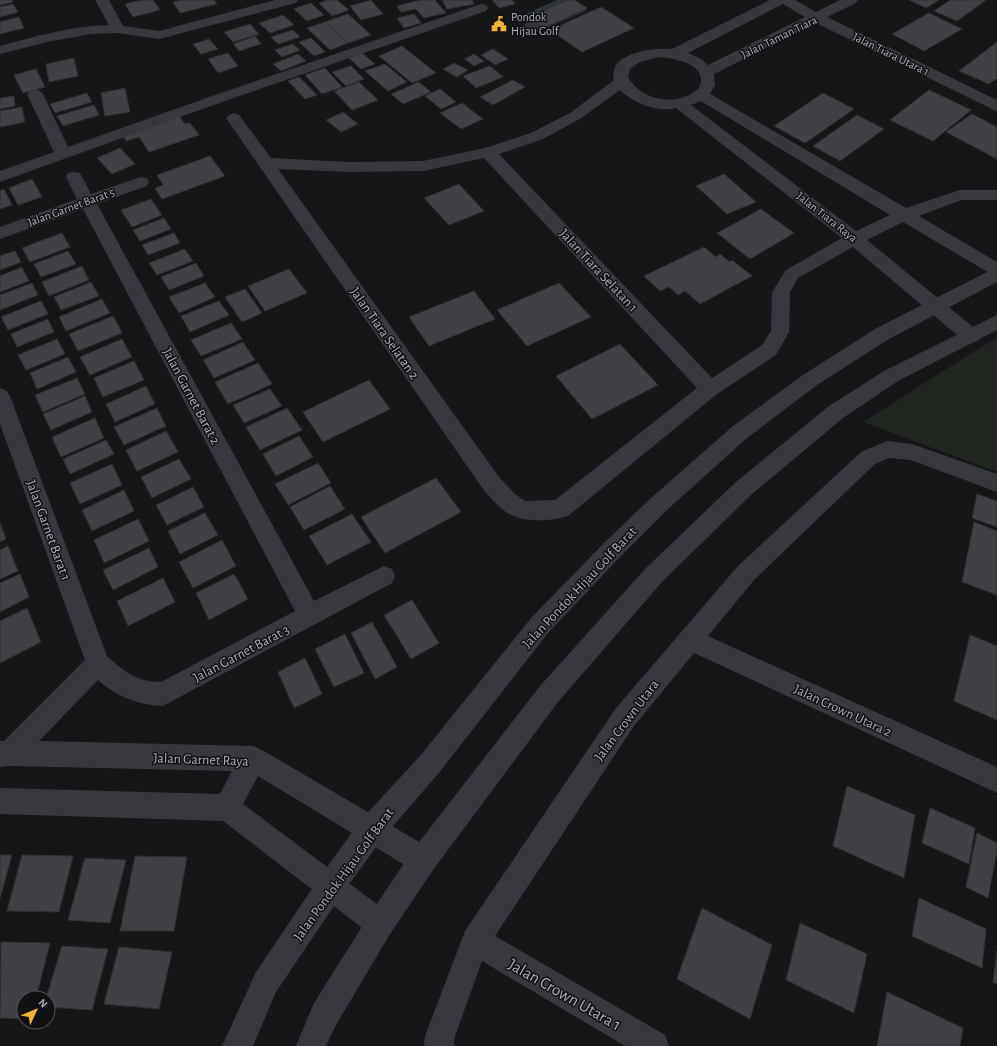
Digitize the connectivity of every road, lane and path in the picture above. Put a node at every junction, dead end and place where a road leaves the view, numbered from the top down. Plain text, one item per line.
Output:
1 (102, 0) edge
2 (235, 0) edge
3 (291, 0) edge
4 (781, 0) edge
5 (785, 0) edge
6 (851, 0) edge
7 (481, 8) dead end
8 (244, 14) junction
9 (817, 18) junction
10 (118, 29) junction
11 (0, 50) edge
12 (674, 54) junction
13 (706, 72) junction
14 (621, 82) junction
15 (35, 94) dead end
16 (701, 95) junction
17 (679, 103) junction
18 (997, 106) edge
19 (234, 118) dead end
20 (488, 152) junction
21 (63, 154) junction
22 (265, 163) junction
23 (0, 176) edge
24 (74, 177) dead end
25 (141, 182) dead end
26 (997, 195) edge
27 (86, 202) junction
28 (904, 215) junction
29 (0, 233) edge
30 (855, 239) junction
31 (997, 270) edge
32 (997, 274) edge
33 (934, 306) junction
34 (997, 322) edge
35 (971, 336) junction
36 (710, 389) junction
37 (0, 396) edge
38 (997, 483) edge
39 (384, 576) dead end
40 (310, 616) junction
41 (690, 640) junction
42 (98, 663) junction
43 (5, 754) edge
44 (253, 759) junction
45 (997, 780) edge
46 (0, 801) edge
47 (227, 808) junction
48 (371, 830) junction
49 (423, 860) junction
50 (330, 887) junction
51 (380, 924) junction
52 (475, 941) junction
53 (237, 1046) edge
54 (311, 1046) edge
55 (439, 1046) edge
56 (654, 1046) edge

1 - 10 street
2 - 8 street
3 - 8 street
4 - 12 street
5 - 9 street, Jalan Tiara Utara 1
6 - 9 street, Jalan Taman Tiara
7 - 21 street
8 - 10 street
9 - 13 street, Jalan Taman Tiara
9 - 18 street, Jalan Tiara Utara 1
10 - 11 street
12 - 13 street
12 - 14 street
13 - 16 street
14 - 17 street
14 - 20 street
15 - 21 street
16 - 17 street
16 - 28 street
17 - 30 street, Jalan Tiara Raya
19 - 22 street, Jalan Tiara Selatan 2
20 - 22 street
20 - 36 street, Jalan Tiara Selatan 1
21 - 23 street
22 - 36 street, Jalan Tiara Selatan 2
24 - 27 street, Jalan Garnet Barat 2
25 - 27 street, Jalan Garnet Barat 5
26 - 28 street
27 - 29 street, Jalan Garnet Barat 5
27 - 40 street, Jalan Garnet Barat 2
28 - 30 street
28 - 31 street
30 - 33 street, Jalan Tiara Raya
30 - 36 street
32 - 33 street, Jalan Pondok Hijau Golf Barat
33 - 35 street, Jalan Tiara Raya
33 - 48 street, Jalan Pondok Hijau Golf Barat
34 - 35 street
35 - 49 street
37 - 42 street, Jalan Garnet Barat 1
38 - 41 street, Jalan Crown Utara
39 - 40 street, Jalan Garnet Barat 3
40 - 42 street, Jalan Garnet Barat 3
41 - 45 street, Jalan Crown Utara 2
41 - 52 street, Jalan Crown Utara
42 - 43 street
43 - 44 street, Jalan Garnet Raya
44 - 47 street
44 - 48 street, Jalan Garnet Raya
46 - 47 street
47 - 50 street
48 - 49 street, Jalan Garnet Raya
48 - 50 street, Jalan Pondok Hijau Golf Barat
49 - 51 street
50 - 51 street
50 - 53 street, Jalan Pondok Hijau Golf Barat
51 - 54 street
52 - 55 street, Jalan Crown Utara
52 - 56 street, Jalan Crown Utara 1

